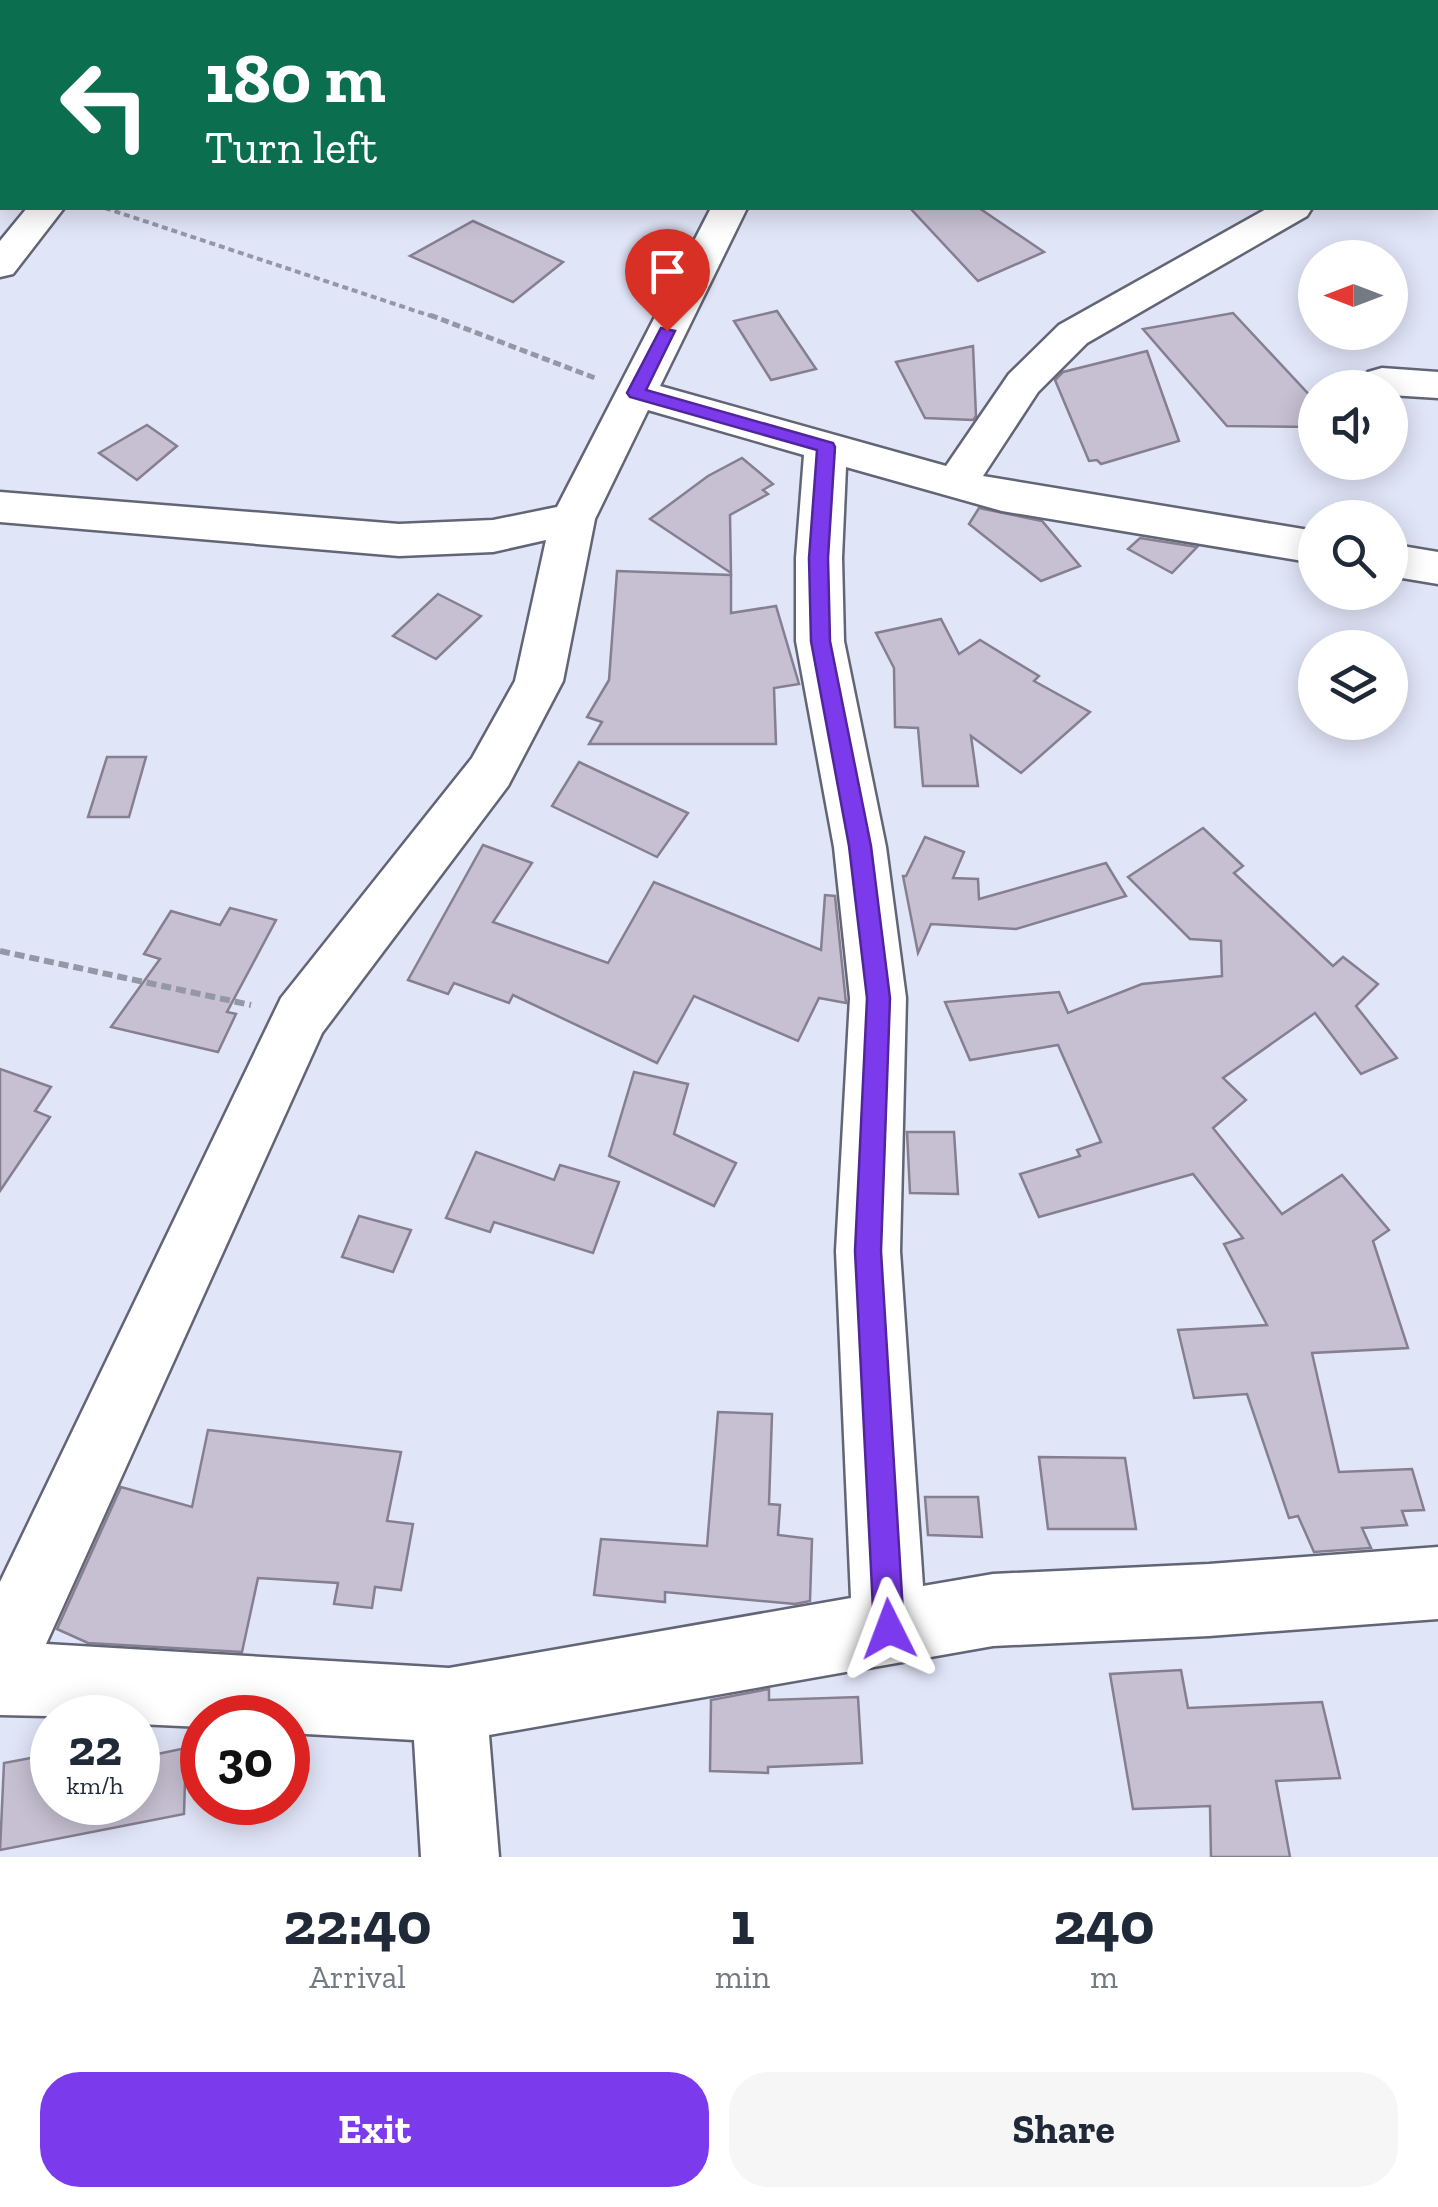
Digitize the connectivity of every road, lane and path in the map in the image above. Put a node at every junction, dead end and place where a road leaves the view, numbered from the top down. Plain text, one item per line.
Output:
1 (44, 210) edge
2 (111, 210) edge
3 (728, 210) edge
4 (1291, 210) edge
5 (0, 266) edge
6 (1408, 382) edge
7 (1438, 385) edge
8 (636, 393) junction
9 (826, 447) junction
10 (956, 484) junction
11 (0, 507) edge
12 (573, 519) junction
13 (1298, 544) edge
14 (1408, 563) edge
15 (1438, 568) edge
16 (0, 951) edge
17 (301, 1016) junction
18 (1438, 1583) edge
19 (889, 1629) junction
20 (0, 1662) edge
21 (0, 1678) edge
22 (448, 1705) junction
23 (460, 1857) edge

1 - 5 street
2 - 8 path
3 - 8 street
4 - 10 street
6 - 7 street
8 - 9 street
8 - 12 street
9 - 10 street
9 - 19 street
10 - 13 street
11 - 12 street
12 - 17 street
14 - 15 street
16 - 17 path
17 - 20 street
18 - 19 street
19 - 22 street
21 - 22 street
22 - 23 street

